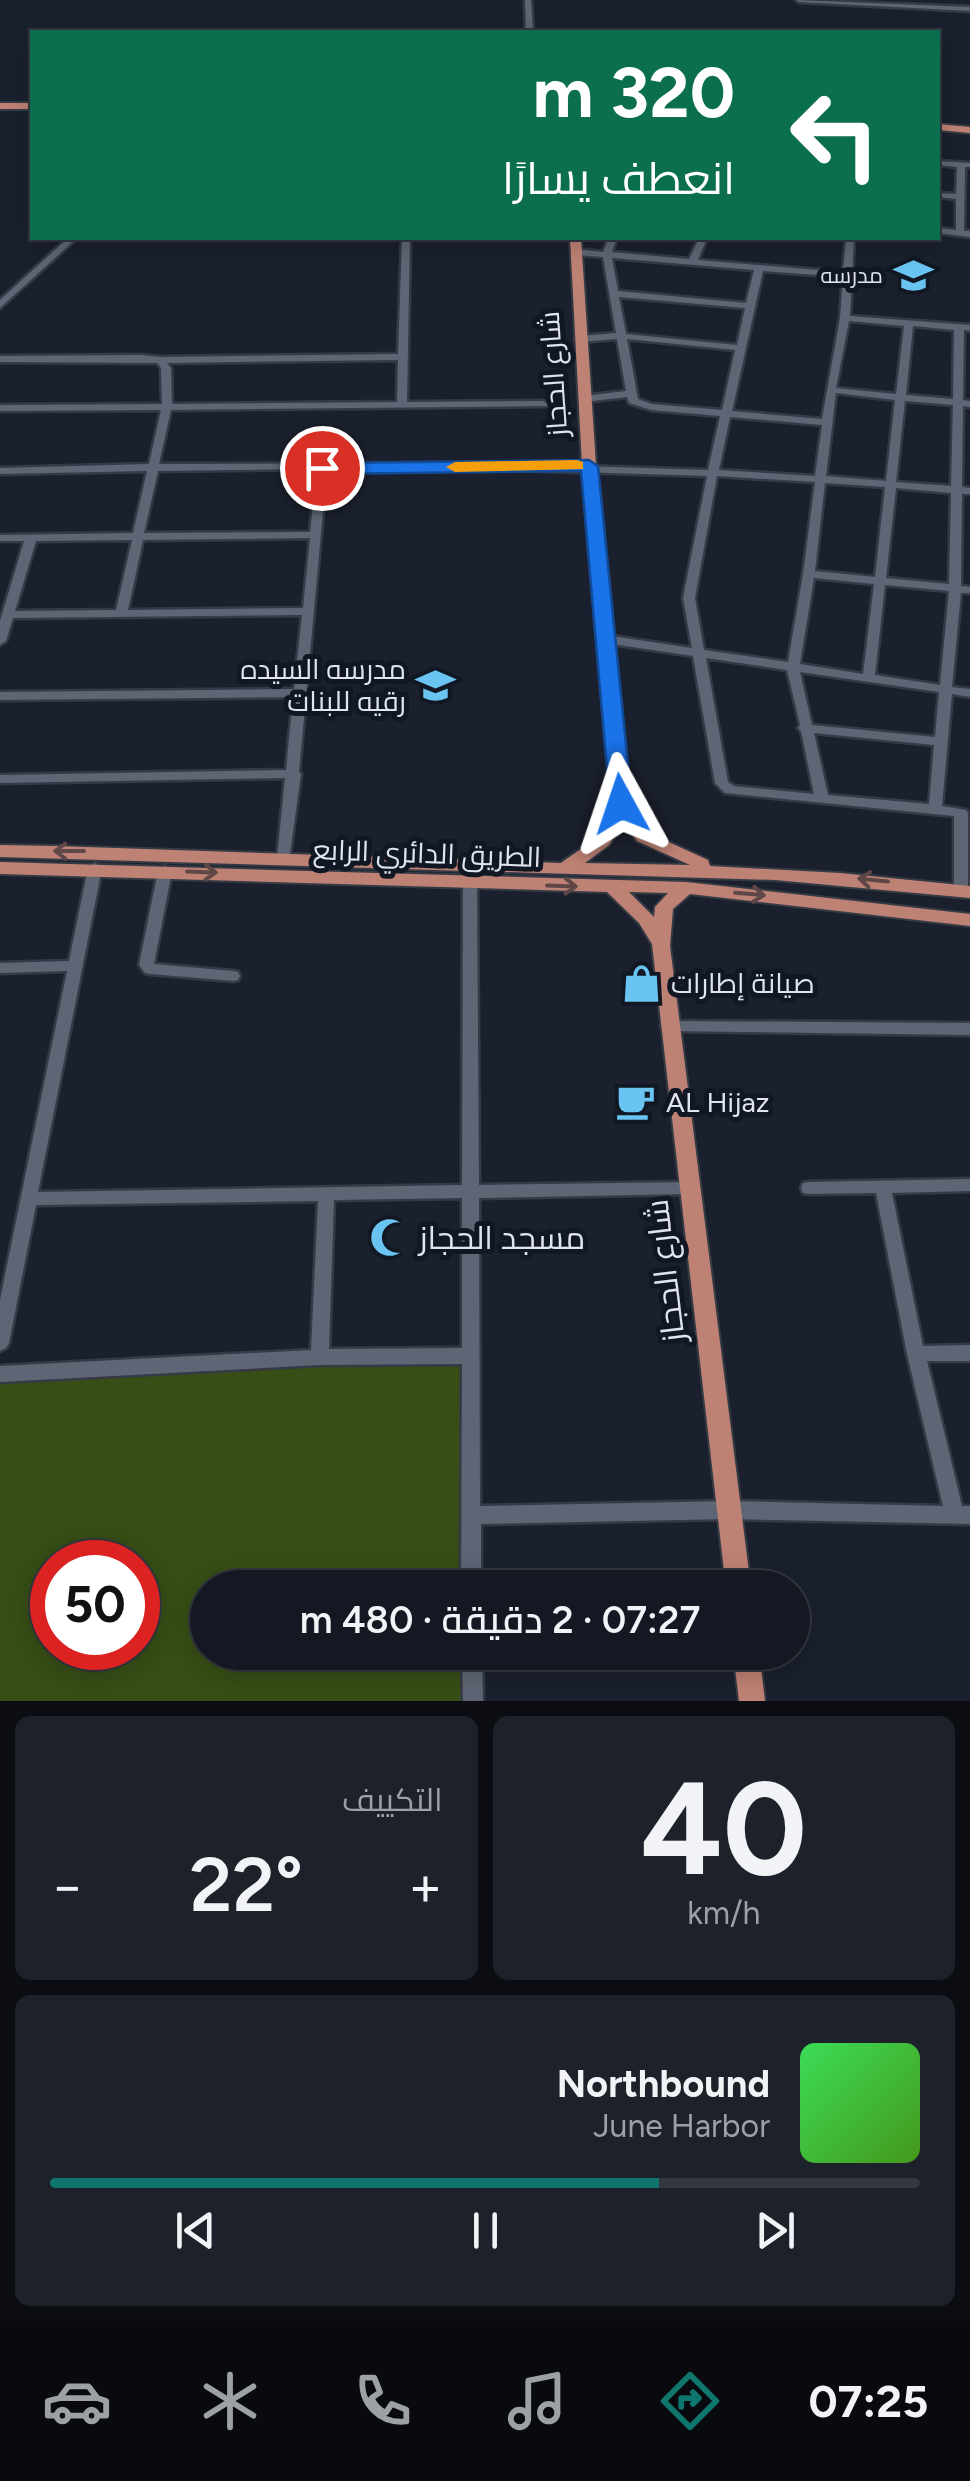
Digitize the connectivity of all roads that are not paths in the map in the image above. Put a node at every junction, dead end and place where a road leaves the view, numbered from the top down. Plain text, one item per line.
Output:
1 (528, 0) edge
2 (799, 0) edge
3 (970, 9) edge
4 (530, 30) edge
5 (30, 103) edge
6 (0, 104) edge
7 (940, 130) edge
8 (970, 132) edge
9 (940, 163) edge
10 (966, 165) edge
11 (940, 195) edge
12 (959, 197) junction
13 (940, 232) edge
14 (965, 234) edge
15 (71, 240) edge
16 (406, 240) edge
17 (612, 240) edge
18 (702, 240) edge
19 (850, 240) edge
20 (575, 245) edge
21 (607, 254) junction
22 (693, 261) junction
23 (759, 267) junction
24 (847, 274) junction
25 (6, 294) edge
26 (616, 294) junction
27 (0, 306) edge
28 (751, 306) junction
29 (845, 318) junction
30 (909, 323) junction
31 (964, 328) edge
32 (621, 336) junction
33 (580, 339) junction
34 (741, 348) junction
35 (403, 357) junction
36 (0, 359) edge
37 (160, 360) junction
38 (831, 390) junction
39 (630, 394) junction
40 (900, 397) junction
41 (584, 400) junction
42 (964, 403) edge
43 (402, 404) junction
44 (544, 404) dead end
45 (167, 406) junction
46 (0, 408) edge
47 (727, 414) junction
48 (827, 422) junction
49 (589, 466) junction
50 (322, 468) junction
51 (151, 469) junction
52 (0, 470) edge
53 (713, 471) junction
54 (821, 476) junction
55 (893, 483) junction
56 (954, 490) junction
57 (970, 491) edge
58 (316, 535) junction
59 (136, 536) junction
60 (0, 538) edge
61 (31, 538) junction
62 (809, 574) junction
63 (881, 582) junction
64 (955, 589) junction
65 (970, 590) edge
66 (309, 611) junction
67 (121, 613) junction
68 (8, 615) junction
69 (606, 640) junction
70 (0, 641) edge
71 (697, 654) junction
72 (792, 667) junction
73 (869, 677) junction
74 (945, 690) junction
75 (301, 693) junction
76 (970, 693) edge
77 (0, 696) edge
78 (804, 728) junction
79 (939, 741) junction
80 (294, 774) junction
81 (0, 779) edge
82 (822, 798) junction
83 (621, 804) junction
84 (935, 809) junction
85 (965, 814) edge
86 (0, 851) edge
87 (284, 858) junction
88 (568, 865) junction
89 (0, 868) edge
90 (95, 868) junction
91 (718, 869) junction
92 (165, 871) junction
93 (470, 881) junction
94 (614, 888) junction
95 (686, 888) junction
96 (965, 892) edge
97 (970, 920) edge
98 (661, 946) junction
99 (76, 966) junction
100 (0, 968) edge
101 (233, 976) dead end
102 (669, 1026) junction
103 (970, 1029) edge
104 (970, 1185) edge
105 (690, 1188) junction
106 (809, 1188) dead end
107 (883, 1188) junction
108 (470, 1194) junction
109 (326, 1196) junction
110 (30, 1199) junction
111 (0, 1343) edge
112 (970, 1353) edge
113 (916, 1354) junction
114 (470, 1356) junction
115 (320, 1357) junction
116 (0, 1374) edge
117 (729, 1510) junction
118 (470, 1515) junction
119 (962, 1515) edge
120 (471, 1570) edge
121 (737, 1570) edge
122 (472, 1670) edge
123 (748, 1670) edge
124 (472, 1701) edge
125 (752, 1701) edge

1 - 4 street
2 - 3 street
5 - 6 main road
7 - 8 main road
9 - 10 street
10 - 12 street
11 - 12 street
12 - 14 street
13 - 14 street
15 - 25 street
16 - 35 street
17 - 21 street
18 - 22 street
19 - 24 street
20 - 21 street
20 - 33 main road, شارع الحجاز
21 - 22 street
21 - 26 street
22 - 23 street
23 - 24 street
23 - 28 street
24 - 29 street
25 - 27 street
26 - 28 street
26 - 32 street
28 - 34 street
29 - 30 street
29 - 38 street
30 - 31 street
30 - 40 street
31 - 42 street
32 - 33 street
32 - 34 street
32 - 39 street
33 - 41 main road, شارع الحجاز
34 - 47 street
35 - 37 street
35 - 43 street
36 - 37 street
37 - 45 street
38 - 40 street
38 - 48 street
39 - 41 street
39 - 47 street
40 - 42 street
40 - 55 street
41 - 49 main road, شارع الحجاز
42 - 56 street
43 - 44 street
43 - 45 street
45 - 46 street
45 - 51 street
47 - 48 street
47 - 53 street
48 - 54 street
49 - 50 street
49 - 53 street
49 - 69 main road, شارع الحجاز
50 - 51 street
50 - 58 street
51 - 52 street
51 - 59 street
53 - 54 street
53 - 71 street
54 - 55 street
54 - 62 street
55 - 56 street
55 - 63 street
56 - 57 street
56 - 64 street
58 - 59 street
58 - 66 street
59 - 61 street
59 - 67 street
60 - 61 street
61 - 68 street
62 - 63 street
62 - 72 street
63 - 64 street
63 - 73 street
64 - 65 street
64 - 74 street
66 - 67 street
66 - 75 street
67 - 68 street
68 - 70 street
69 - 71 street
69 - 83 main road, شارع الحجاز
71 - 72 street
71 - 82 street
72 - 73 street
72 - 78 street
73 - 74 street
74 - 76 street
74 - 79 street
75 - 77 street
75 - 80 street
78 - 79 street
78 - 82 street
79 - 84 street
80 - 81 street
80 - 87 street
82 - 84 street
83 - 88 main road
83 - 91 main road
84 - 85 street
85 - 96 street
87 -> 86 main road, الطريق الدائري الرابع
87 - 88 main road, الطريق الدائري الرابع
88 - 91 main road, الطريق الدائري الرابع
89 - 90 main road, الطريق الدائري الرابع
90 - 92 main road, الطريق الدائري الرابع
90 - 99 street
96 -> 91 main road, الطريق الدائري الرابع
92 -> 93 main road, الطريق الدائري الرابع
92 - 101 street
93 -> 94 main road, الطريق الدائري الرابع
93 - 108 street
94 - 95 main road, الطريق الدائري الرابع
94 - 98 main road, شارع الحجاز
95 -> 97 main road, الطريق الدائري الرابع
95 - 98 main road, شارع الحجاز
98 - 102 main road, شارع الحجاز
99 - 100 street
99 - 110 street
102 - 103 street
102 - 105 main road, شارع الحجاز
104 - 107 street
105 - 108 street
105 - 117 main road, شارع الحجاز
106 - 107 street
107 - 113 street
108 - 109 street
108 - 114 street
109 - 110 street
109 - 115 street
110 - 111 street
112 - 113 street
113 - 119 street
114 - 115 street
114 - 118 street
115 - 116 street
117 - 118 street
117 - 119 street
117 - 121 main road, شارع الحجاز
118 - 120 street
122 - 124 street
123 - 125 main road

